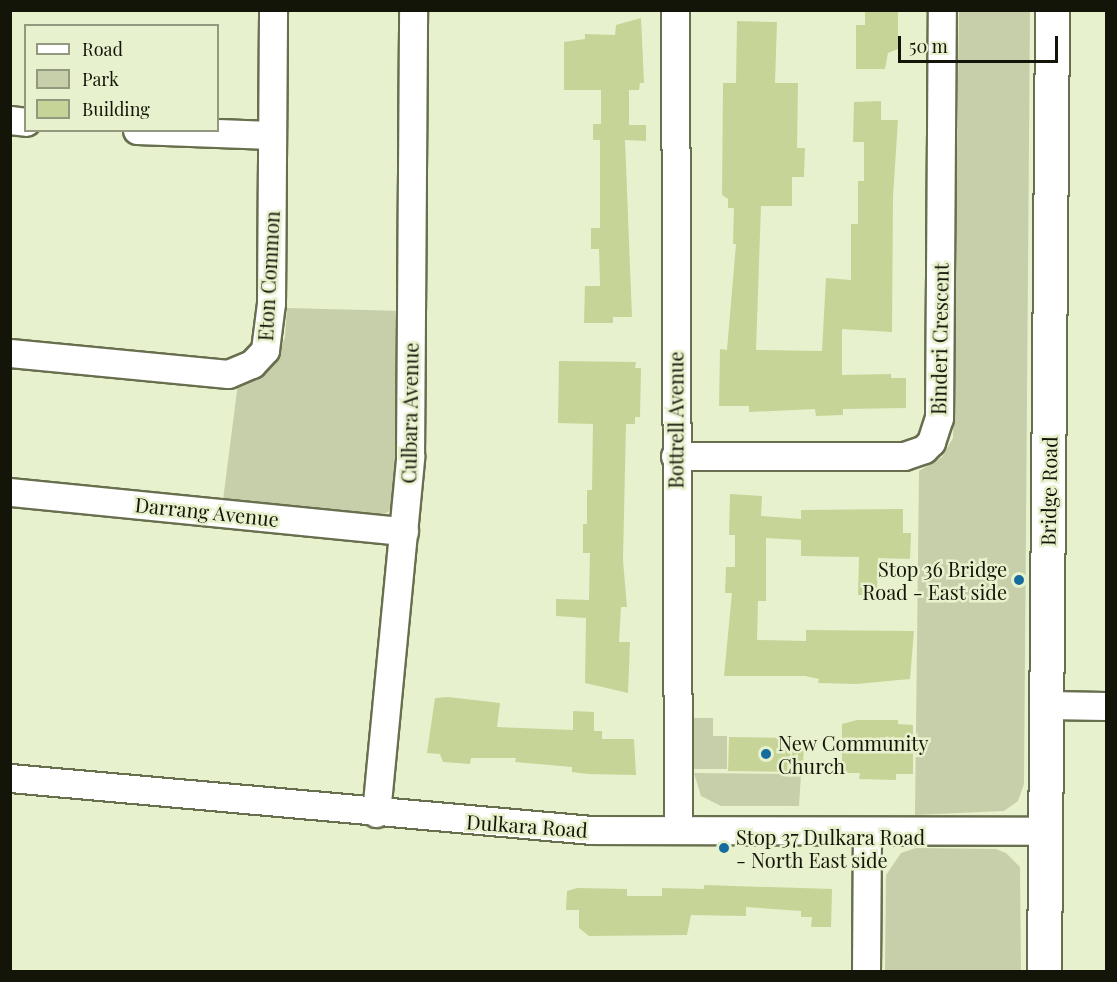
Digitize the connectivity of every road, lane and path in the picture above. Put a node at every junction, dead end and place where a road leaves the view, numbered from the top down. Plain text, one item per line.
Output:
1 (273, 10) edge
2 (413, 10) edge
3 (675, 10) edge
4 (942, 10) edge
5 (1052, 10) edge
6 (191, 132) edge
7 (271, 135) junction
8 (10, 353) edge
9 (675, 456) junction
10 (10, 492) edge
11 (404, 531) junction
12 (1047, 705) junction
13 (1107, 706) edge
14 (10, 778) edge
15 (376, 813) junction
16 (678, 829) junction
17 (1046, 831) junction
18 (867, 832) junction
19 (866, 972) edge
20 (1044, 972) edge

1 - 7 street, Eton Common
2 - 11 street, Culbara Avenue
3 - 9 street, Bottrell Avenue
4 - 9 street, Binderi Crescent
5 - 12 main road, Bridge Road
6 - 7 street
7 - 8 street, Eton Common
9 - 16 street, Bottrell Avenue
10 - 11 street, Darrang Avenue
11 - 15 street, Culbara Avenue
12 - 13 street
12 - 17 main road, Bridge Road
14 - 15 street, Dulkara Road
15 - 16 street, Dulkara Road
16 - 18 street, Dulkara Road
17 - 18 street, Dulkara Road
17 - 20 main road, Bridge Road
18 - 19 street

